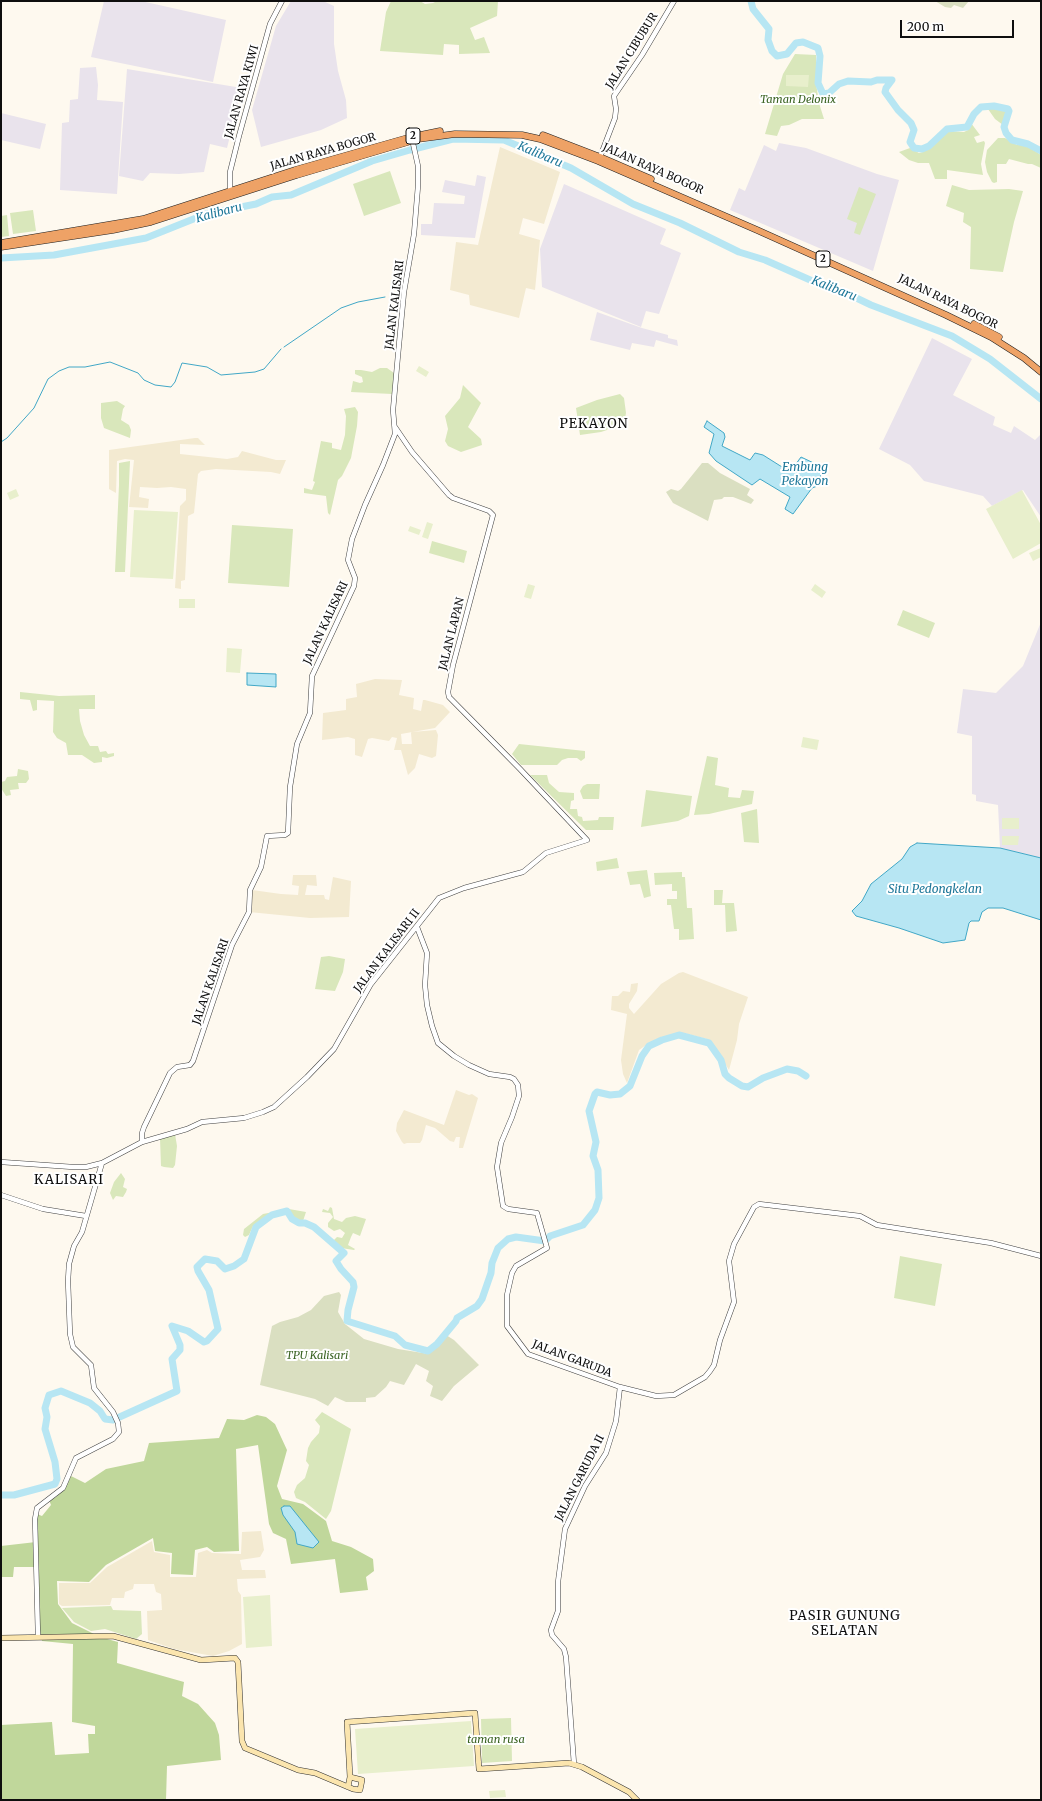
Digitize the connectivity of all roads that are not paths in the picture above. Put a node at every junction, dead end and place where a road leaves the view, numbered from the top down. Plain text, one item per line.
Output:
1 (282, 1) edge
2 (674, 1) edge
3 (413, 144) junction
4 (599, 159) junction
5 (230, 193) junction
6 (758, 228) junction
7 (1, 243) edge
8 (1, 247) edge
9 (1041, 367) edge
10 (1041, 372) edge
11 (395, 427) junction
12 (587, 840) joint
13 (417, 927) junction
14 (142, 1142) junction
15 (1, 1162) edge
16 (102, 1163) junction
17 (1, 1195) edge
18 (86, 1216) junction
19 (1041, 1256) edge
20 (620, 1387) junction
21 (38, 1637) junction
22 (1, 1638) edge
23 (574, 1764) junction
24 (350, 1777) junction
25 (348, 1787) junction
26 (637, 1800) edge

1 - 5 street, JALAN RAYA KIWI
2 - 4 street, JALAN CIBUBUR
3 - 4 highway, JALAN RAYA BOGOR / 2
3 - 5 highway, JALAN RAYA BOGOR / 2
3 - 11 street, JALAN KALISARI
4 - 6 highway, JALAN RAYA BOGOR / 2
5 - 7 highway, JALAN RAYA BOGOR / 2
5 - 8 highway, JALAN RAYA BOGOR / 2
6 - 9 highway, JALAN RAYA BOGOR / 2
6 - 10 highway, JALAN RAYA BOGOR / 2
11 - 12 street, JALAN LAPAN
11 - 14 street, JALAN KALISARI
12 - 13 street, JALAN KALISARI II
13 - 14 street, JALAN KALISARI II
13 - 20 street, JALAN GARUDA
14 - 16 street, JALAN KALISARI II
15 - 16 street, JALAN KALISARI II
16 - 18 street
17 - 18 street
18 - 21 street
19 - 20 street, JALAN GARUDA
20 - 23 street, JALAN GARUDA II
21 - 22 main road
21 - 25 main road
23 - 24 main road
23 - 26 main road
24 - 25 main road
24 - 25 main road

